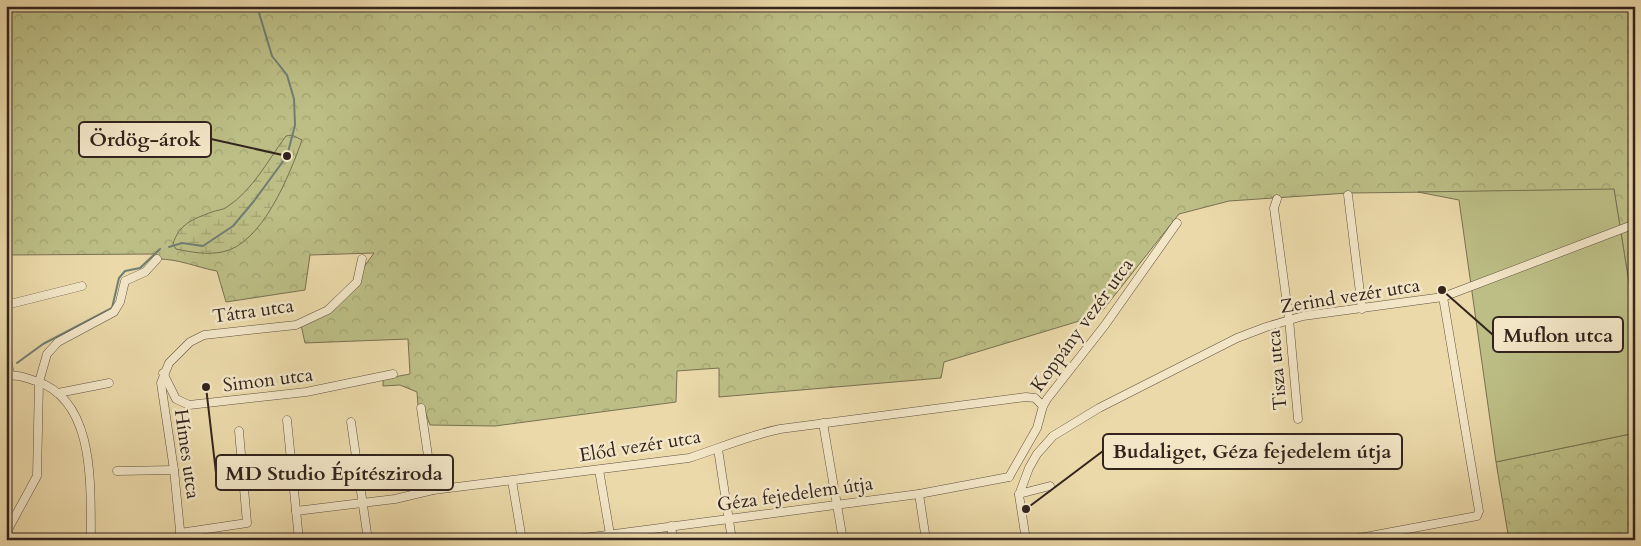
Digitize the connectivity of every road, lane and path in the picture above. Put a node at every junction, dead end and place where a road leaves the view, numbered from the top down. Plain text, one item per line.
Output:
1 (1348, 196) dead end
2 (1277, 198) dead end
3 (1177, 223) dead end
4 (1635, 224) edge
5 (157, 259) dead end
6 (362, 260) dead end
7 (82, 286) dead end
8 (1443, 297) junction
9 (6, 305) edge
10 (1362, 309) junction
11 (1289, 319) junction
12 (6, 352) edge
13 (163, 373) junction
14 (393, 374) dead end
15 (8, 376) edge
16 (39, 382) junction
17 (109, 383) dead end
18 (58, 393) junction
19 (1043, 406) junction
20 (420, 408) dead end
21 (1298, 419) dead end
22 (287, 420) dead end
23 (351, 422) dead end
24 (823, 423) junction
25 (239, 431) dead end
26 (718, 449) junction
27 (174, 470) junction
28 (599, 470) junction
29 (116, 471) dead end
30 (1009, 477) junction
31 (512, 481) junction
32 (1022, 484) junction
33 (1050, 486) dead end
34 (433, 490) junction
35 (919, 494) junction
36 (1019, 494) junction
37 (363, 502) junction
38 (838, 503) junction
39 (296, 511) junction
40 (728, 519) junction
41 (671, 526) junction
42 (6, 533) edge
43 (181, 536) edge
44 (610, 537) edge
45 (91, 540) edge
46 (299, 540) edge
47 (368, 540) edge
48 (522, 540) edge
49 (569, 540) edge
50 (674, 540) edge
51 (732, 540) edge
52 (843, 540) edge
53 (926, 540) edge
54 (1026, 540) edge
55 (1349, 540) edge

1 - 10 street
2 - 11 street, Tisza utca
3 - 19 street, Koppány vezér utca
4 - 8 street, Zerind vezér utca
5 - 16 street
6 - 13 street, Tátra utca
7 - 9 street
8 - 10 street, Zerind vezér utca
8 - 55 street
10 - 11 street, Zerind vezér utca
11 - 21 street, Tisza utca
11 - 32 street, Zerind vezér utca
12 - 15 street
13 - 14 street, Simon utca
13 - 27 street, Hímes utca
15 - 16 street
16 - 18 street
16 - 42 street
17 - 18 street
18 - 45 street
19 - 24 street, Előd vezér utca
19 - 30 street, Koppány vezér utca
20 - 34 street
22 - 39 street
23 - 37 street
24 - 26 street, Előd vezér utca
24 - 38 street
25 - 43 street
26 - 28 street, Előd vezér utca
26 - 40 street
27 - 29 street
27 - 43 street, Hímes utca
28 - 31 street, Előd vezér utca
28 - 44 street
30 - 32 street
30 - 35 street, Géza fejedelem útja
31 - 34 street, Előd vezér utca
31 - 48 street
32 - 36 street, Zerind vezér utca
33 - 36 street
34 - 37 street, Előd vezér utca
35 - 38 street, Géza fejedelem útja
35 - 53 street
36 - 54 street
37 - 39 street, Előd vezér utca
37 - 47 street
38 - 40 street, Géza fejedelem útja
38 - 52 street
39 - 46 street
40 - 41 street, Géza fejedelem útja
40 - 51 street
41 - 44 street, Géza fejedelem útja
41 - 50 street
44 - 49 street, Géza fejedelem útja

